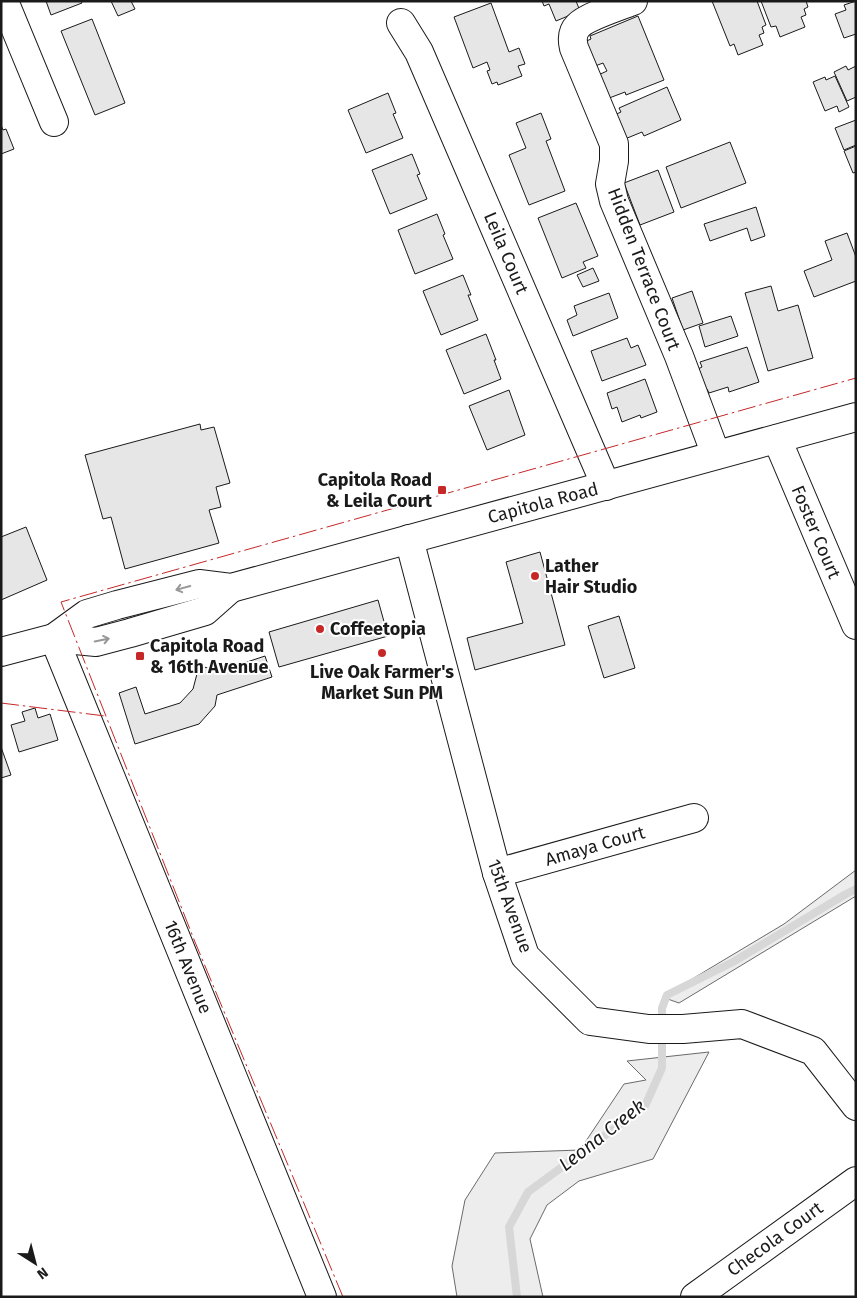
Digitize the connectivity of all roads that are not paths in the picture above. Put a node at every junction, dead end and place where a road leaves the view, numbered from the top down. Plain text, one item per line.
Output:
1 (4, 1) edge
2 (633, 1) edge
3 (401, 23) dead end
4 (54, 122) dead end
5 (856, 417) edge
6 (777, 439) junction
7 (716, 455) junction
8 (606, 486) junction
9 (409, 539) junction
10 (856, 625) edge
11 (54, 638) junction
12 (1, 652) edge
13 (694, 818) dead end
14 (496, 874) junction
15 (856, 1106) edge
16 (856, 1181) edge
17 (322, 1297) edge
18 (695, 1297) edge

1 - 4 street
2 - 7 street, Hidden Terrace Court
3 - 8 street, Leila Court
5 - 6 street, Capitola Road
6 - 7 street, Capitola Road
6 - 10 street, Foster Court
7 - 8 street, Capitola Road
8 - 9 street, Capitola Road
9 - 11 street, Capitola Road
9 - 14 street, 15th Avenue
11 - 12 street, Capitola Road
11 - 17 street, 16th Avenue
13 - 14 street, Amaya Court
14 - 15 street, 15th Avenue
16 - 18 street, Checola Court

